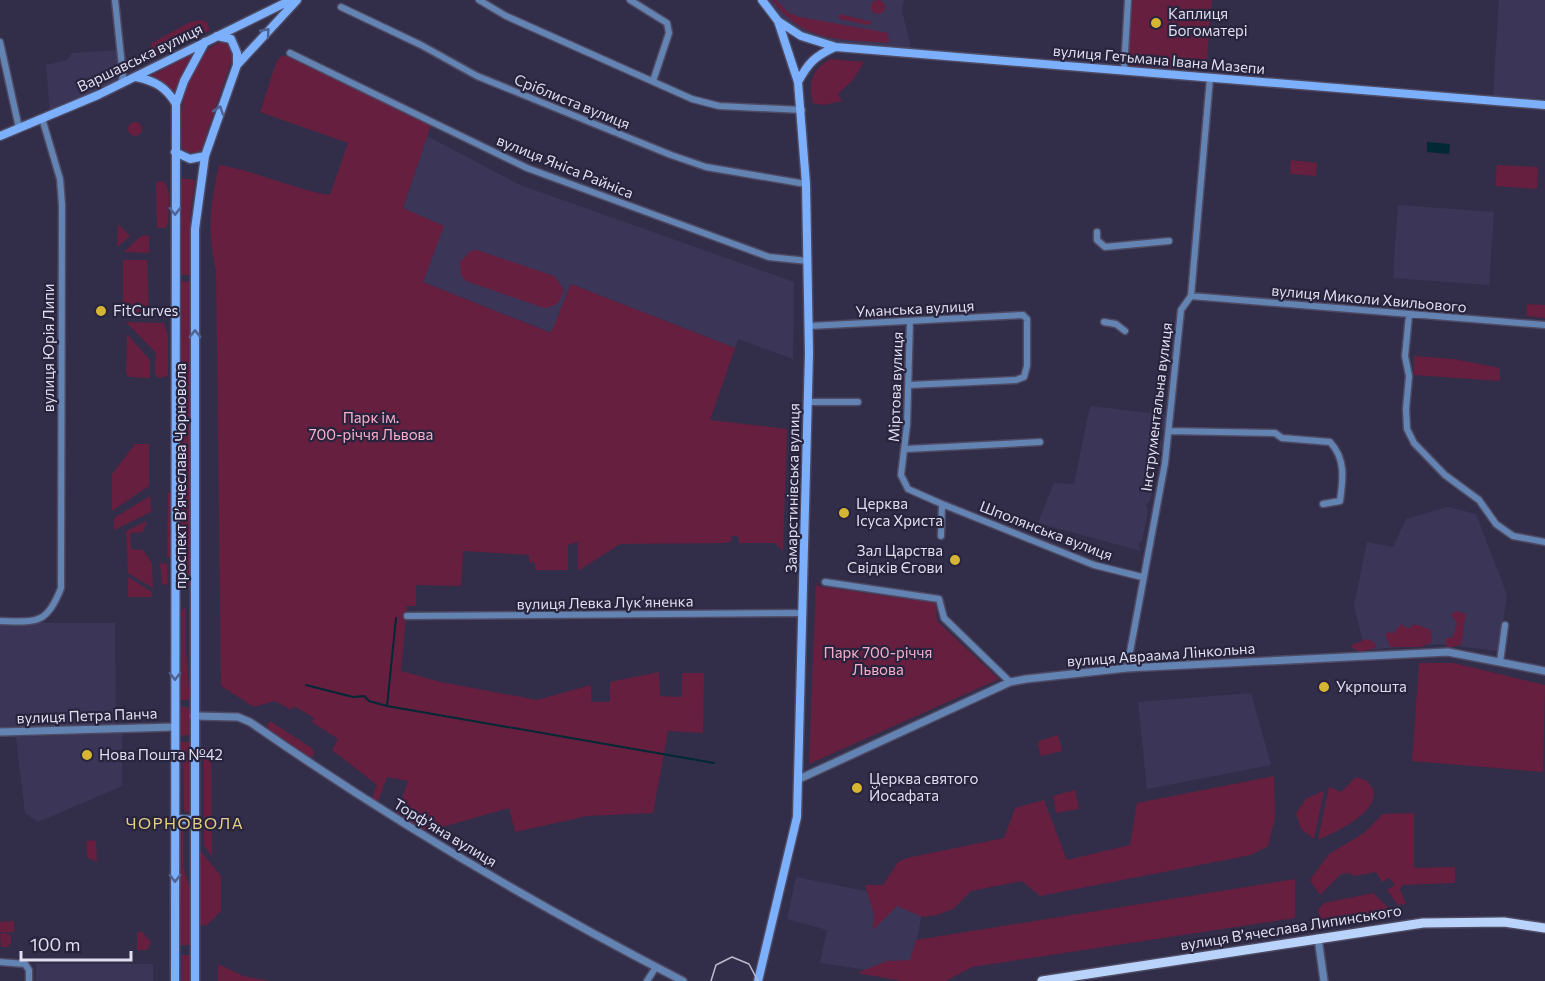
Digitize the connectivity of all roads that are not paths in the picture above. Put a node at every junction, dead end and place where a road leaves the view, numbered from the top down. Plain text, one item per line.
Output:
1 (115, 0) edge
2 (291, 0) edge
3 (297, 0) edge
4 (478, 0) edge
5 (630, 0) edge
6 (762, 0) edge
7 (1128, 0) edge
8 (341, 7) dead end
9 (778, 21) junction
10 (217, 36) junction
11 (0, 42) edge
12 (205, 42) junction
13 (836, 46) junction
14 (902, 50) dead end
15 (290, 53) dead end
16 (936, 54) junction
17 (237, 65) junction
18 (1124, 70) junction
19 (136, 77) junction
20 (1210, 78) junction
21 (652, 81) junction
22 (798, 82) junction
23 (121, 83) junction
24 (176, 104) junction
25 (1545, 105) edge
26 (802, 110) junction
27 (42, 118) junction
28 (19, 128) junction
29 (0, 136) edge
30 (175, 152) junction
31 (205, 156) junction
32 (806, 184) junction
33 (1097, 232) dead end
34 (1169, 241) dead end
35 (808, 261) junction
36 (1191, 296) junction
37 (1409, 315) junction
38 (910, 321) junction
39 (1104, 322) dead end
40 (1545, 325) edge
41 (809, 326) junction
42 (1125, 331) dead end
43 (909, 385) junction
44 (808, 402) junction
45 (858, 402) dead end
46 (1169, 431) junction
47 (1040, 442) dead end
48 (906, 449) junction
49 (942, 504) junction
50 (1323, 504) dead end
51 (941, 536) dead end
52 (1545, 542) edge
53 (1142, 577) junction
54 (825, 582) dead end
55 (176, 607) junction
56 (193, 609) junction
57 (803, 613) junction
58 (406, 616) dead end
59 (0, 621) edge
60 (1505, 625) dead end
61 (1500, 662) junction
62 (1127, 668) junction
63 (1545, 671) edge
64 (1010, 682) junction
65 (194, 716) junction
66 (175, 727) junction
67 (0, 732) edge
68 (799, 779) junction
69 (175, 819) junction
70 (194, 820) junction
71 (1545, 928) edge
72 (1318, 938) junction
73 (0, 962) edge
74 (656, 967) junction
75 (29, 981) edge
76 (175, 981) edge
77 (195, 981) edge
78 (647, 981) edge
79 (683, 981) edge
80 (758, 981) edge
81 (1042, 981) edge
82 (1324, 981) edge

1 - 23 street
2 - 10 main road, Варшавська вулиця
17 -> 3 main road, проспект Вʼячеслава Чорновола
4 - 21 street
5 - 21 street
6 - 9 main road, Замарстинівська вулиця
7 - 18 street
8 - 32 street, Сріблиста вулиця
9 - 13 main road, вулиця Гетьмана Івана Мазепи
9 - 22 main road, Замарстинівська вулиця
10 - 12 main road, Варшавська вулиця
10 - 17 main road
11 - 28 street
12 - 19 main road, Варшавська вулиця
12 - 24 main road, проспект Вʼячеслава Чорновола
13 - 16 main road, вулиця Гетьмана Івана Мазепи
13 - 22 main road
14 - 16 main road
15 - 35 street, вулиця Яніса Райніса
16 - 18 main road, вулиця Гетьмана Івана Мазепи
31 -> 17 main road, проспект Вʼячеслава Чорновола
18 - 20 main road, вулиця Гетьмана Івана Мазепи
19 - 23 main road, Варшавська вулиця
19 - 24 main road
20 - 25 main road, вулиця Гетьмана Івана Мазепи
20 - 36 street, Інструментальна вулиця
21 - 26 street
22 - 26 main road, Замарстинівська вулиця
23 - 27 main road, Варшавська вулиця
24 - 30 main road, проспект Вʼячеслава Чорновола
26 - 32 main road, Замарстинівська вулиця
27 - 28 main road, Варшавська вулиця
27 - 59 street, вулиця Юрія Липи
28 - 29 main road, Варшавська вулиця
30 - 31 main road
30 -> 55 main road, проспект Вʼячеслава Чорновола
56 -> 31 main road, проспект Вʼячеслава Чорновола
32 - 35 main road, Замарстинівська вулиця
33 - 34 street
35 - 41 main road, Замарстинівська вулиця
36 - 37 street, вулиця Миколи Хвильового
36 - 46 street, Інструментальна вулиця
37 - 40 street, вулиця Миколи Хвильового
37 - 52 street
38 - 41 street, Уманська вулиця
38 - 43 street, Міртова вулиця
38 - 43 street, Уманська вулиця
39 - 42 street
41 - 44 main road, Замарстинівська вулиця
43 - 48 street, Міртова вулиця
44 - 45 street
44 - 57 main road, Замарстинівська вулиця
46 - 50 street
46 - 53 street, Інструментальна вулиця
47 - 48 street
48 - 49 street, Міртова вулиця
49 - 51 street
49 - 53 street, Шполянська вулиця
53 - 62 street, Інструментальна вулиця
54 - 64 street
55 - 56 main road
55 -> 66 main road, проспект Вʼячеслава Чорновола
56 - 65 main road, проспект Вʼячеслава Чорновола
57 - 58 street, вулиця Левка Лукʼяненка
57 - 68 main road, Замарстинівська вулиця
60 - 61 street
61 - 62 street, вулиця Авраама Лінкольна
61 - 63 street, вулиця Авраама Лінкольна
62 - 64 street, вулиця Авраама Лінкольна
64 - 68 street, вулиця Авраама Лінкольна
65 - 70 main road, проспект Вʼячеслава Чорновола
65 - 74 street, Торфʼяна вулиця
66 - 67 street, вулиця Петра Панча
66 - 69 main road, проспект Вʼячеслава Чорновола
68 - 80 main road, Замарстинівська вулиця
69 - 70 main road
69 -> 76 main road, проспект Вʼячеслава Чорновола
70 - 77 main road, проспект Вʼячеслава Чорновола
71 - 72 main road, вулиця Вʼячеслава Липинського
72 - 81 main road, вулиця Вʼячеслава Липинського
72 - 82 street
73 - 75 street
74 - 78 street
74 - 79 street, Торфʼяна вулиця

